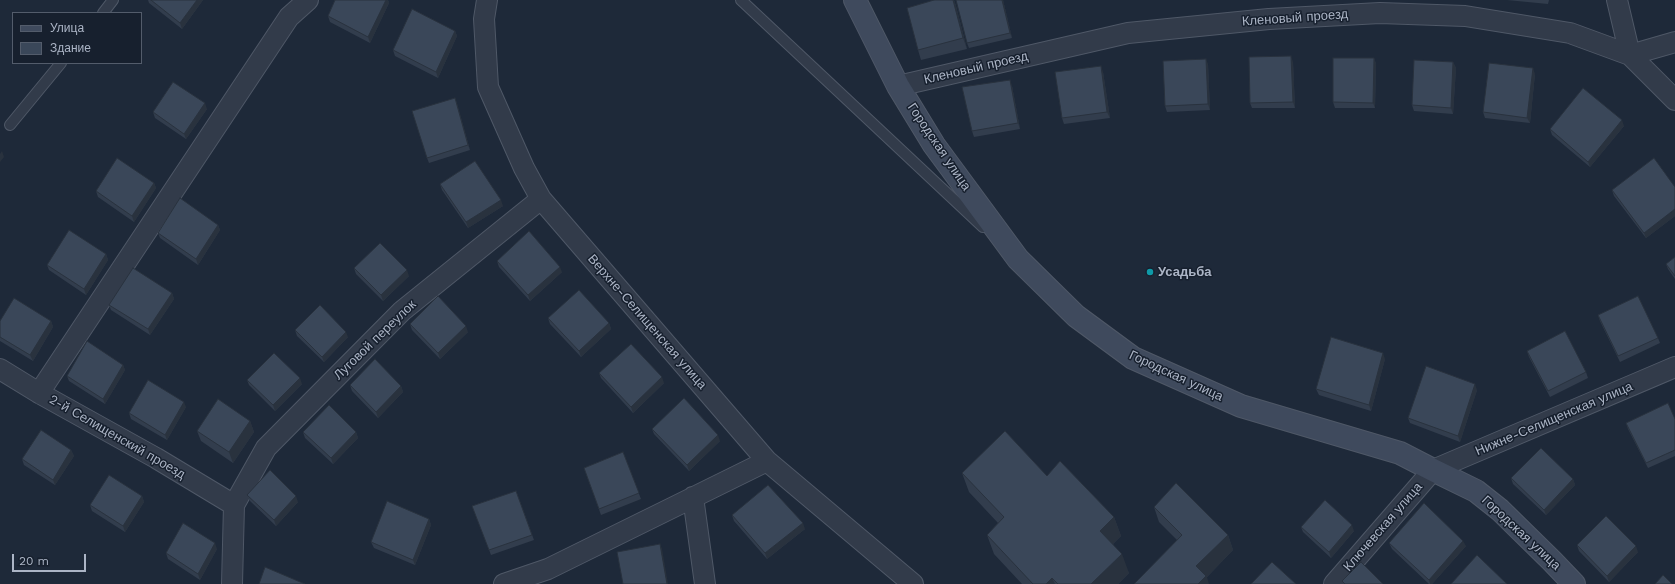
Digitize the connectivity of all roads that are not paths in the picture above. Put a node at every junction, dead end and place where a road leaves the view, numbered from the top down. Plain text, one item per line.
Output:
1 (113, 0) edge
2 (308, 0) edge
3 (487, 0) edge
4 (741, 0) edge
5 (855, 0) edge
6 (1617, 0) edge
7 (103, 12) edge
8 (1675, 42) edge
9 (1630, 55) junction
10 (60, 64) edge
11 (898, 86) junction
12 (1675, 100) edge
13 (10, 125) dead end
14 (541, 199) junction
15 (1018, 259) junction
16 (1675, 368) edge
17 (0, 369) edge
18 (39, 393) junction
19 (767, 461) junction
20 (1433, 470) junction
21 (693, 497) junction
22 (234, 505) junction
23 (548, 576) edge
24 (232, 584) edge
25 (504, 584) edge
26 (706, 584) edge
27 (913, 584) edge
28 (1334, 584) edge
29 (1574, 584) edge

1 - 7 lane
2 - 18 street
3 - 14 street, Верхне-Селищенская улица
4 - 15 lane
5 - 11 street, Городская улица
6 - 9 street
8 - 9 street
9 - 11 street, Кленовый проезд
9 - 12 street, Кленовый проезд
10 - 13 lane
11 - 15 street, Городская улица
14 - 19 street, Верхне-Селищенская улица
14 - 22 street, Луговой переулок
15 - 20 street, Городская улица
16 - 20 street, Нижне-Селищенская улица
17 - 18 street, 2-й Селищенский проезд
18 - 22 street, 2-й Селищенский проезд
19 - 21 street
19 - 27 street, Верхне-Селищенская улица
20 - 28 street, Ключевская улица
20 - 29 street, Городская улица
21 - 23 street
21 - 26 street
22 - 24 street
23 - 25 street

